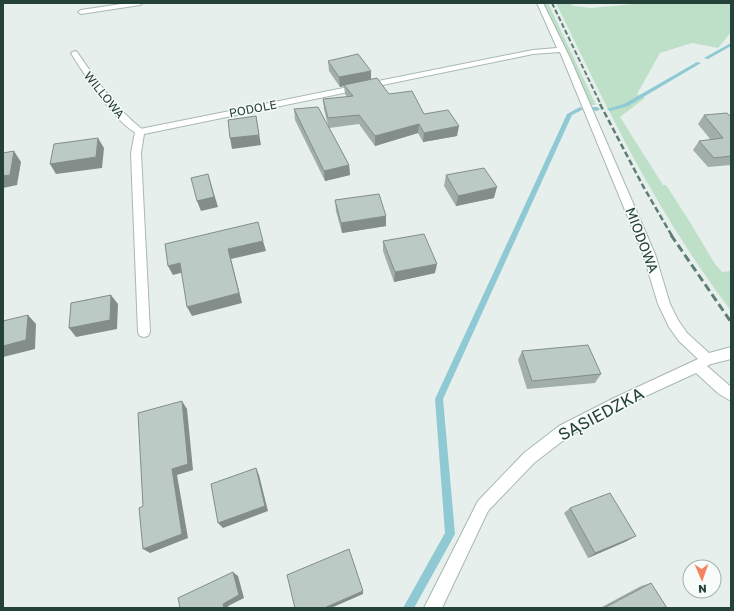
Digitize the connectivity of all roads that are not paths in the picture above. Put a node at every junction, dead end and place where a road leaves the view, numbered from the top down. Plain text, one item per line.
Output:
1 (140, 3) edge
2 (540, 3) edge
3 (81, 12) dead end
4 (562, 50) junction
5 (74, 53) dead end
6 (140, 132) junction
7 (144, 332) dead end
8 (731, 353) edge
9 (703, 362) junction
10 (731, 395) edge
11 (433, 608) edge

1 - 3 lane
2 - 4 street, MIODOWA
4 - 6 street, PODOLE
4 - 9 street, MIODOWA
5 - 6 lane, WILLOWA
6 - 7 street
8 - 9 street, SĄSIEDZKA
9 - 10 street, MIODOWA
9 - 11 street, SĄSIEDZKA

